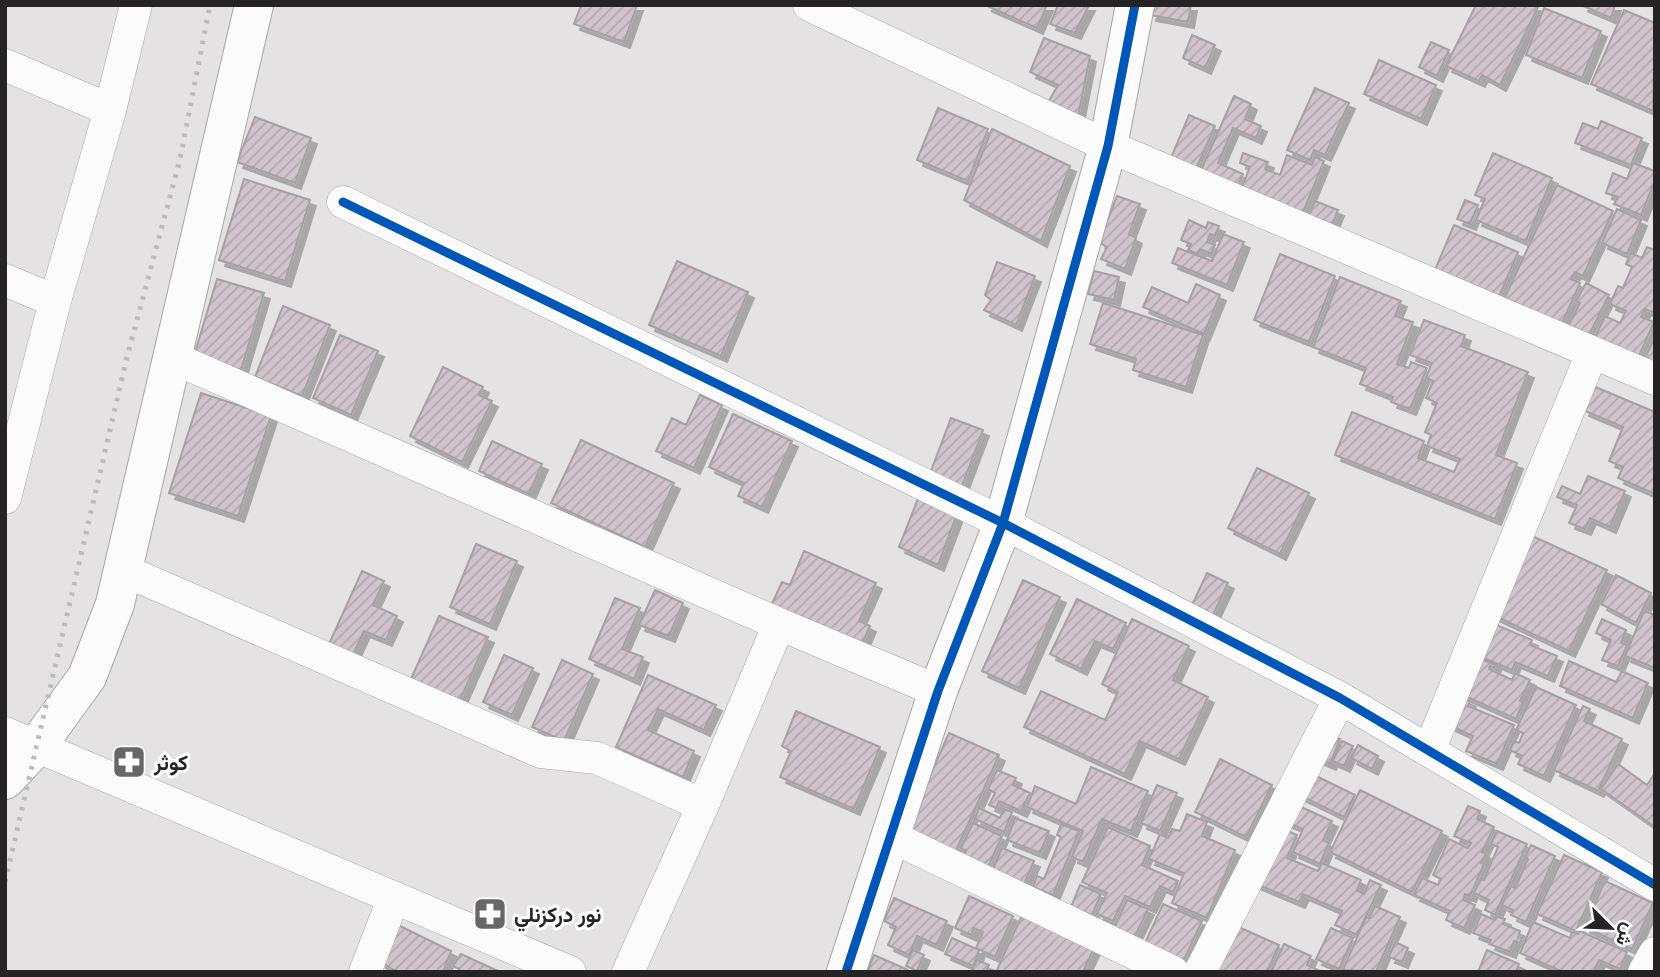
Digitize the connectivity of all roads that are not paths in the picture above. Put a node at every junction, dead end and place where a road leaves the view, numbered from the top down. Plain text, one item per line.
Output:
1 (136, 5) edge
2 (254, 5) edge
3 (808, 5) edge
4 (1135, 5) edge
5 (5, 65) edge
6 (110, 110) junction
7 (1108, 146) junction
8 (343, 202) dead end
9 (5, 280) edge
10 (55, 301) junction
11 (1592, 353) junction
12 (172, 357) junction
13 (1655, 379) edge
14 (5, 498) edge
15 (1003, 523) junction
16 (123, 570) junction
17 (779, 624) junction
18 (938, 691) junction
19 (1340, 698) junction
20 (21, 740) edge
21 (1430, 751) junction
22 (5, 780) edge
23 (703, 806) junction
24 (890, 836) junction
25 (1655, 885) edge
26 (394, 897) junction
27 (1655, 953) edge
28 (365, 972) edge
29 (570, 972) edge
30 (628, 972) edge
31 (846, 972) edge
32 (1174, 972) edge
33 (1200, 972) edge
34 (1644, 972) edge

1 - 6 street
2 - 12 street
3 - 7 street
4 - 7 street
5 - 6 street
6 - 10 street
7 - 11 street
7 - 15 street
8 - 15 street
9 - 10 street
10 - 14 street
11 - 13 street
11 - 21 street
12 - 16 street
12 - 17 street
15 - 18 street
15 - 19 street
16 - 20 street
16 - 23 street
17 - 18 street
17 - 23 street
18 - 24 street
19 - 21 street
19 - 33 street
20 - 22 street
20 - 26 street
21 - 25 street
23 - 30 street
24 - 31 street
24 - 32 street
26 - 28 street
26 - 29 street
27 - 34 street

